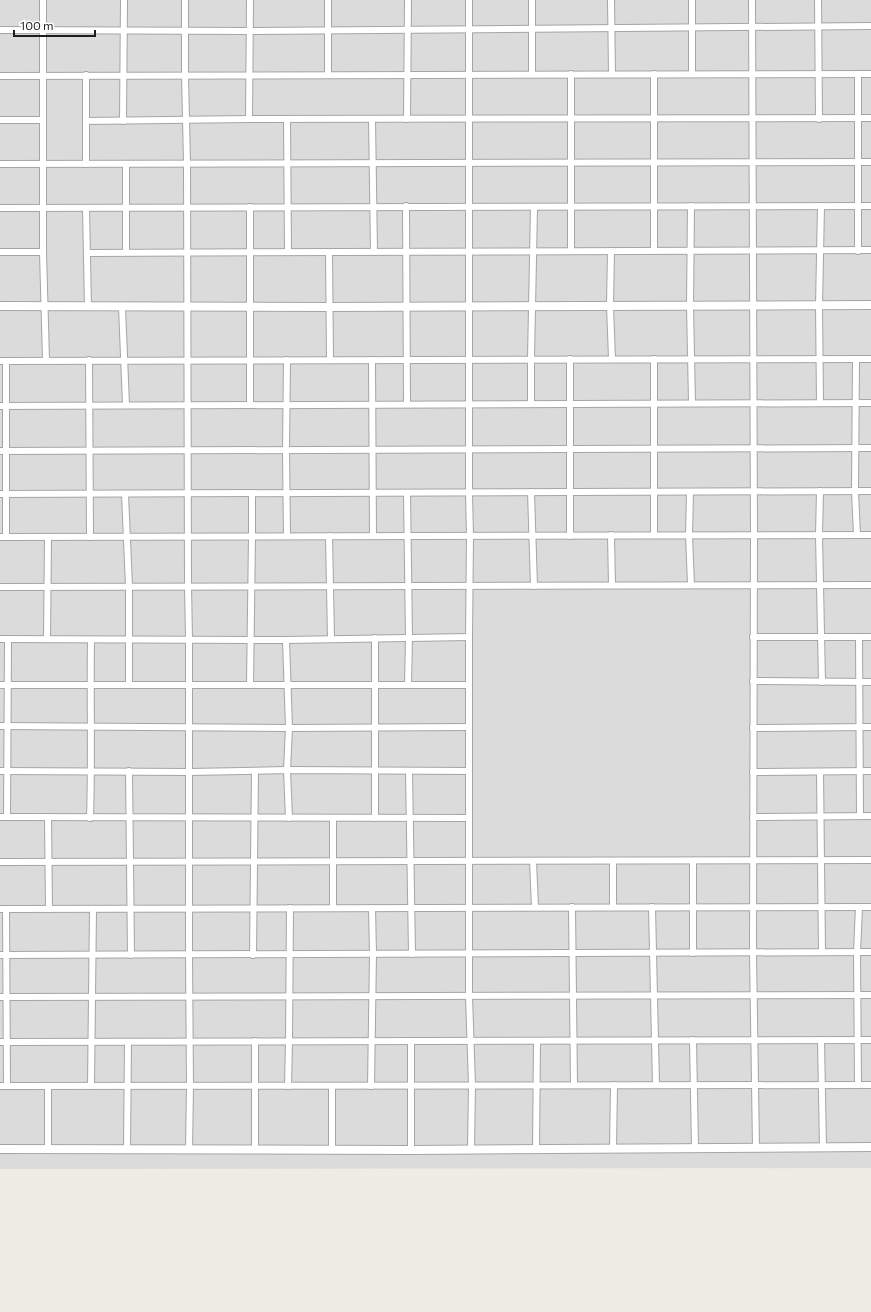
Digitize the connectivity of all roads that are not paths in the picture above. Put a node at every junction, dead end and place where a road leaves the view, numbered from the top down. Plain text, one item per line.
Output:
1 (43, 0) edge
2 (124, 0) edge
3 (185, 0) edge
4 (250, 0) edge
5 (328, 0) edge
6 (408, 0) edge
7 (469, 0) edge
8 (532, 0) edge
9 (611, 0) edge
10 (692, 0) edge
11 (752, 0) edge
12 (818, 0) edge
13 (818, 26) junction
14 (871, 26) edge
15 (692, 27) junction
16 (752, 27) junction
17 (533, 28) junction
18 (611, 28) junction
19 (408, 29) junction
20 (469, 29) junction
21 (0, 30) edge
22 (43, 30) junction
23 (124, 30) junction
24 (185, 30) junction
25 (328, 30) junction
26 (250, 31) junction
27 (408, 74) junction
28 (469, 74) junction
29 (532, 74) junction
30 (571, 74) junction
31 (612, 74) junction
32 (654, 74) junction
33 (692, 74) junction
34 (752, 74) junction
35 (818, 74) junction
36 (858, 74) junction
37 (871, 74) edge
38 (42, 75) junction
39 (86, 75) junction
40 (124, 75) junction
41 (185, 75) junction
42 (249, 75) junction
43 (328, 75) junction
44 (0, 76) edge
45 (752, 118) junction
46 (819, 118) junction
47 (858, 118) junction
48 (871, 118) edge
49 (249, 119) junction
50 (287, 119) junction
51 (372, 119) junction
52 (407, 119) junction
53 (469, 119) junction
54 (571, 119) junction
55 (654, 119) junction
56 (0, 120) edge
57 (42, 120) junction
58 (186, 120) junction
59 (86, 121) junction
60 (124, 121) junction
61 (752, 162) junction
62 (857, 162) junction
63 (871, 162) edge
64 (187, 163) junction
65 (372, 163) junction
66 (469, 163) junction
67 (572, 163) junction
68 (654, 163) junction
69 (0, 164) edge
70 (43, 164) junction
71 (86, 164) junction
72 (126, 164) junction
73 (288, 164) junction
74 (406, 206) junction
75 (572, 206) junction
76 (654, 206) junction
77 (691, 206) junction
78 (752, 206) junction
79 (820, 206) junction
80 (857, 206) junction
81 (871, 206) edge
82 (250, 207) junction
83 (288, 207) junction
84 (373, 207) junction
85 (469, 207) junction
86 (534, 207) junction
87 (0, 208) edge
88 (86, 208) junction
89 (126, 208) junction
90 (186, 208) junction
91 (43, 209) junction
92 (858, 250) junction
93 (871, 250) edge
94 (533, 251) junction
95 (571, 251) junction
96 (611, 251) junction
97 (654, 251) junction
98 (691, 251) junction
99 (752, 251) junction
100 (820, 251) junction
101 (0, 252) edge
102 (43, 252) junction
103 (126, 252) junction
104 (187, 252) junction
105 (249, 252) junction
106 (288, 252) junction
107 (329, 252) junction
108 (374, 252) junction
109 (407, 252) junction
110 (469, 252) junction
111 (87, 253) junction
112 (871, 305) edge
113 (0, 306) edge
114 (610, 306) junction
115 (690, 306) junction
116 (752, 306) junction
117 (819, 306) junction
118 (45, 307) junction
119 (88, 307) junction
120 (122, 307) junction
121 (187, 307) junction
122 (249, 307) junction
123 (329, 307) junction
124 (407, 307) junction
125 (469, 307) junction
126 (532, 307) junction
127 (531, 359) junction
128 (570, 359) junction
129 (612, 359) junction
130 (654, 359) junction
131 (691, 359) junction
132 (753, 359) junction
133 (819, 359) junction
134 (856, 359) junction
135 (871, 359) edge
136 (46, 360) junction
137 (89, 360) junction
138 (125, 360) junction
139 (188, 360) junction
140 (250, 360) junction
141 (287, 360) junction
142 (330, 360) junction
143 (372, 360) junction
144 (406, 360) junction
145 (469, 360) junction
146 (3, 361) edge
147 (692, 403) junction
148 (753, 403) junction
149 (820, 403) junction
150 (856, 403) junction
151 (871, 403) edge
152 (372, 404) junction
153 (407, 404) junction
154 (469, 404) junction
155 (531, 404) junction
156 (569, 404) junction
157 (654, 404) junction
158 (89, 405) junction
159 (126, 405) junction
160 (187, 405) junction
161 (250, 405) junction
162 (286, 405) junction
163 (3, 406) edge
164 (753, 448) junction
165 (856, 448) junction
166 (871, 448) edge
167 (469, 449) junction
168 (569, 449) junction
169 (655, 449) junction
170 (187, 450) junction
171 (286, 450) junction
172 (372, 450) junction
173 (3, 451) edge
174 (89, 451) junction
175 (753, 491) junction
176 (820, 491) junction
177 (855, 491) junction
178 (871, 491) edge
179 (469, 492) junction
180 (531, 492) junction
181 (570, 492) junction
182 (655, 492) junction
183 (690, 492) junction
184 (252, 493) junction
185 (287, 493) junction
186 (372, 493) junction
187 (407, 493) junction
188 (3, 494) edge
189 (90, 494) junction
190 (125, 494) junction
191 (187, 494) junction
192 (611, 535) junction
193 (654, 535) junction
194 (689, 535) junction
195 (754, 535) junction
196 (819, 535) junction
197 (857, 535) junction
198 (871, 535) edge
199 (90, 536) junction
200 (126, 536) junction
201 (188, 536) junction
202 (252, 536) junction
203 (288, 536) junction
204 (329, 536) junction
205 (373, 536) junction
206 (408, 536) junction
207 (470, 536) junction
208 (532, 536) junction
209 (570, 536) junction
210 (3, 537) edge
211 (48, 537) junction
212 (612, 585) junction
213 (691, 585) junction
214 (753, 585) junction
215 (821, 585) junction
216 (871, 585) edge
217 (47, 586) junction
218 (129, 586) junction
219 (188, 586) junction
220 (252, 586) junction
221 (330, 586) junction
222 (408, 586) junction
223 (469, 586) junction
224 (534, 586) junction
225 (0, 587) edge
226 (469, 637) junction
227 (753, 637) junction
228 (822, 637) junction
229 (859, 637) junction
230 (871, 637) edge
231 (331, 638) junction
232 (376, 638) junction
233 (409, 638) junction
234 (0, 639) edge
235 (8, 639) junction
236 (47, 639) junction
237 (189, 639) junction
238 (251, 639) junction
239 (91, 640) junction
240 (129, 640) junction
241 (286, 640) junction
242 (753, 682) junction
243 (822, 682) junction
244 (859, 682) junction
245 (871, 682) edge
246 (90, 684) junction
247 (189, 684) junction
248 (288, 684) junction
249 (0, 685) edge
250 (8, 685) junction
251 (129, 685) junction
252 (250, 685) junction
253 (375, 685) junction
254 (408, 685) junction
255 (469, 685) junction
256 (0, 726) edge
257 (8, 726) junction
258 (91, 726) junction
259 (189, 727) junction
260 (375, 727) junction
261 (469, 727) junction
262 (859, 727) junction
263 (871, 727) edge
264 (289, 728) junction
265 (753, 728) junction
266 (287, 770) junction
267 (0, 771) edge
268 (8, 771) junction
269 (92, 771) junction
270 (129, 771) junction
271 (255, 771) junction
272 (375, 771) junction
273 (409, 771) junction
274 (469, 771) junction
275 (190, 772) junction
276 (753, 772) junction
277 (820, 772) junction
278 (859, 772) junction
279 (871, 772) edge
280 (820, 816) junction
281 (860, 816) junction
282 (871, 816) edge
283 (3, 817) edge
284 (48, 817) junction
285 (190, 817) junction
286 (753, 817) junction
287 (90, 818) junction
288 (129, 818) junction
289 (254, 818) junction
290 (289, 818) junction
291 (333, 818) junction
292 (375, 818) junction
293 (410, 818) junction
294 (469, 818) junction
295 (753, 860) junction
296 (821, 860) junction
297 (871, 860) edge
298 (411, 861) junction
299 (469, 861) junction
300 (532, 861) junction
301 (613, 861) junction
302 (693, 861) junction
303 (0, 862) edge
304 (48, 862) junction
305 (130, 862) junction
306 (190, 862) junction
307 (254, 862) junction
308 (333, 862) junction
309 (572, 907) junction
310 (613, 907) junction
311 (652, 907) junction
312 (693, 907) junction
313 (753, 907) junction
314 (821, 907) junction
315 (859, 907) junction
316 (871, 907) edge
317 (131, 908) junction
318 (190, 908) junction
319 (254, 908) junction
320 (290, 908) junction
321 (333, 908) junction
322 (372, 908) junction
323 (411, 908) junction
324 (469, 908) junction
325 (535, 908) junction
326 (3, 909) edge
327 (49, 909) junction
328 (93, 909) junction
329 (822, 952) junction
330 (857, 952) junction
331 (871, 952) edge
332 (572, 953) junction
333 (653, 953) junction
334 (693, 953) junction
335 (753, 953) junction
336 (253, 954) junction
337 (289, 954) junction
338 (373, 954) junction
339 (412, 954) junction
340 (469, 954) junction
341 (3, 955) edge
342 (93, 955) junction
343 (131, 955) junction
344 (189, 955) junction
345 (754, 995) junction
346 (857, 995) junction
347 (871, 995) edge
348 (289, 996) junction
349 (372, 996) junction
350 (469, 996) junction
351 (573, 996) junction
352 (654, 996) junction
353 (3, 997) edge
354 (92, 997) junction
355 (190, 997) junction
356 (655, 1040) junction
357 (693, 1040) junction
358 (755, 1040) junction
359 (821, 1040) junction
360 (859, 1040) junction
361 (871, 1040) edge
362 (255, 1041) junction
363 (289, 1041) junction
364 (372, 1041) junction
365 (411, 1041) junction
366 (471, 1041) junction
367 (537, 1041) junction
368 (574, 1041) junction
369 (3, 1042) edge
370 (92, 1042) junction
371 (128, 1042) junction
372 (190, 1042) junction
373 (858, 1084) junction
374 (871, 1084) edge
375 (411, 1085) junction
376 (472, 1085) junction
377 (536, 1085) junction
378 (574, 1085) junction
379 (614, 1085) junction
380 (656, 1085) junction
381 (693, 1085) junction
382 (755, 1085) junction
383 (821, 1085) junction
384 (0, 1086) edge
385 (7, 1086) junction
386 (48, 1086) junction
387 (91, 1086) junction
388 (128, 1086) junction
389 (190, 1086) junction
390 (255, 1086) junction
391 (288, 1086) junction
392 (332, 1086) junction
393 (371, 1086) junction
394 (871, 1147) edge
395 (695, 1148) junction
396 (756, 1148) junction
397 (823, 1148) junction
398 (0, 1149) edge
399 (127, 1149) junction
400 (471, 1149) junction
401 (613, 1149) junction
402 (48, 1150) junction
403 (188, 1150) junction
404 (255, 1150) junction
405 (332, 1150) junction
406 (411, 1150) junction
407 (536, 1150) junction

1 - 22 street
2 - 23 street
3 - 24 street
4 - 26 street
5 - 25 street
6 - 19 street
7 - 20 street
8 - 17 street
9 - 18 street
10 - 15 street
11 - 16 street
12 - 13 street
13 - 14 street
13 - 16 street
13 - 35 street
15 - 16 street
15 - 18 street
15 - 33 street
16 - 34 street
17 - 18 street
17 - 20 street
17 - 29 street
18 - 31 street
19 - 20 street
19 - 25 street
19 - 27 street
20 - 28 street
21 - 22 street
22 - 23 street
22 - 38 street
23 - 24 street
23 - 40 street
24 - 26 street
24 - 41 street
25 - 26 street
25 - 43 street
26 - 42 street
27 - 28 street
27 - 43 street
27 - 52 street
28 - 29 street
28 - 53 street
29 - 30 street
30 - 31 street
30 - 54 street
31 - 32 street
32 - 33 street
32 - 55 street
33 - 34 street
34 - 35 street
34 - 45 street
35 - 36 street
35 - 46 street
36 - 37 street
36 - 47 street
38 - 39 street
38 - 44 street
38 - 57 street
39 - 40 street
39 - 59 street
40 - 41 street
40 - 60 street
41 - 42 street
41 - 58 street
42 - 43 street
42 - 49 street
45 - 46 street
45 - 55 street
45 - 61 street
46 - 47 street
47 - 48 street
47 - 62 street
49 - 50 street
49 - 58 street
50 - 51 street
50 - 73 street
51 - 52 street
51 - 65 street
52 - 53 street
53 - 54 street
53 - 66 street
54 - 55 street
54 - 67 street
55 - 68 street
56 - 57 street
57 - 70 street
58 - 60 street
58 - 64 street
59 - 60 street
59 - 71 street
61 - 62 street
61 - 68 street
61 - 78 street
62 - 63 street
62 - 80 street
64 - 72 street
64 - 73 street
64 - 90 street
65 - 66 street
65 - 73 street
65 - 84 street
66 - 67 street
66 - 85 street
67 - 68 street
67 - 75 street
68 - 76 street
69 - 70 street
70 - 71 street
70 - 91 street
71 - 72 street
72 - 89 street
73 - 83 street
74 - 84 street
74 - 85 street
74 - 109 street
75 - 76 street
75 - 86 street
75 - 95 street
76 - 77 street
76 - 97 street
77 - 78 street
77 - 98 street
78 - 79 street
78 - 99 street
79 - 80 street
79 - 100 street
80 - 81 street
80 - 92 street
82 - 83 street
82 - 90 street
82 - 105 street
83 - 84 street
83 - 106 street
84 - 108 street
85 - 86 street
85 - 110 street
86 - 94 street
87 - 91 street
88 - 89 street
88 - 91 street
88 - 111 street
89 - 90 street
89 - 103 street
90 - 104 street
91 - 102 street
92 - 93 street
92 - 100 street
94 - 95 street
94 - 110 street
94 - 126 street
95 - 96 street
96 - 97 street
96 - 114 street
97 - 98 street
98 - 99 street
98 - 115 street
99 - 100 street
99 - 116 street
100 - 117 street
101 - 102 street
102 - 118 street
103 - 104 street
103 - 111 street
104 - 105 street
104 - 121 street
105 - 106 street
105 - 122 street
106 - 107 street
107 - 108 street
107 - 123 street
108 - 109 street
109 - 110 street
109 - 124 street
110 - 125 street
111 - 119 street
112 - 117 street
113 - 118 street
114 - 115 street
114 - 126 street
114 - 129 street
115 - 116 street
115 - 131 street
116 - 117 street
116 - 132 street
117 - 133 street
118 - 119 street
118 - 136 street
119 - 120 street
120 - 121 street
120 - 138 street
121 - 122 street
121 - 139 street
122 - 123 street
122 - 140 street
123 - 124 street
123 - 142 street
124 - 125 street
124 - 144 street
125 - 126 street
125 - 145 street
126 - 127 street
127 - 128 street
127 - 145 street
127 - 155 street
128 - 129 street
128 - 156 street
129 - 130 street
130 - 131 street
130 - 157 street
131 - 132 street
131 - 147 street
132 - 133 street
132 - 148 street
133 - 134 street
133 - 149 street
134 - 135 street
134 - 150 street
136 - 137 street
136 - 146 street
137 - 138 street
137 - 158 street
138 - 139 street
138 - 159 street
139 - 140 street
139 - 160 street
140 - 141 street
140 - 161 street
141 - 142 street
141 - 162 street
142 - 143 street
143 - 144 street
143 - 152 street
144 - 145 street
144 - 153 street
145 - 154 street
146 - 163 street
147 - 148 street
147 - 157 street
148 - 149 street
148 - 164 street
149 - 150 street
150 - 151 street
150 - 165 street
152 - 153 street
152 - 162 street
152 - 172 street
153 - 154 street
154 - 155 street
154 - 167 street
155 - 156 street
156 - 157 street
156 - 168 street
157 - 169 street
158 - 159 street
158 - 163 street
158 - 174 street
159 - 160 street
160 - 161 street
160 - 170 street
161 - 162 street
162 - 171 street
163 - 173 street
164 - 165 street
164 - 169 street
164 - 175 street
165 - 166 street
165 - 177 street
167 - 168 street
167 - 172 street
167 - 179 street
168 - 169 street
168 - 181 street
169 - 182 street
170 - 171 street
170 - 174 street
170 - 191 street
171 - 172 street
171 - 185 street
172 - 186 street
173 - 174 street
173 - 188 street
174 - 189 street
175 - 176 street
175 - 183 street
175 - 195 street
176 - 177 street
176 - 196 street
177 - 178 street
177 - 197 street
179 - 180 street
179 - 187 street
179 - 207 street
180 - 181 street
180 - 208 street
181 - 182 street
181 - 209 street
182 - 183 street
182 - 193 street
183 - 194 street
184 - 185 street
184 - 191 street
184 - 202 street
185 - 186 street
185 - 203 street
186 - 187 street
186 - 205 street
187 - 206 street
188 - 189 street
188 - 210 street
189 - 190 street
189 - 199 street
190 - 191 street
190 - 200 street
191 - 201 street
192 - 193 street
192 - 209 street
192 - 212 street
193 - 194 street
194 - 195 street
194 - 213 street
195 - 196 street
195 - 214 street
196 - 197 street
196 - 215 street
197 - 198 street
199 - 200 street
199 - 211 street
200 - 201 street
200 - 218 street
201 - 202 street
201 - 219 street
202 - 203 street
202 - 220 street
203 - 204 street
204 - 205 street
204 - 221 street
205 - 206 street
206 - 207 street
206 - 222 street
207 - 208 street
207 - 223 street
208 - 209 street
208 - 224 street
210 - 211 street
211 - 217 street
212 - 213 street
212 - 224 street
213 - 214 street
214 - 215 street
214 - 227 street
215 - 216 street
215 - 228 street
217 - 218 street
217 - 225 street
217 - 236 street
218 - 219 street
218 - 240 street
219 - 220 street
219 - 237 street
220 - 221 street
220 - 238 street
221 - 222 street
221 - 231 street
222 - 223 street
222 - 233 street
223 - 224 street
223 - 226 street
226 - 233 street
226 - 255 street
227 - 228 street
227 - 242 street
228 - 229 street
228 - 243 street
229 - 230 street
229 - 244 street
231 - 232 street
231 - 241 street
232 - 233 street
232 - 253 street
233 - 254 street
234 - 235 street
235 - 236 street
235 - 250 street
236 - 239 street
237 - 238 street
237 - 240 street
237 - 247 street
238 - 241 street
238 - 252 street
239 - 240 street
239 - 246 street
240 - 251 street
241 - 248 street
242 - 243 street
242 - 265 street
243 - 244 street
244 - 245 street
244 - 262 street
246 - 250 street
246 - 251 street
246 - 258 street
247 - 251 street
247 - 252 street
247 - 259 street
248 - 252 street
248 - 253 street
248 - 264 street
249 - 250 street
250 - 257 street
253 - 254 street
253 - 260 street
254 - 255 street
255 - 261 street
256 - 257 street
257 - 258 street
257 - 268 street
258 - 259 street
258 - 269 street
259 - 264 street
259 - 275 street
260 - 261 street
260 - 264 street
260 - 272 street
261 - 274 street
262 - 263 street
262 - 265 street
262 - 278 street
264 - 266 street
265 - 276 street
266 - 271 street
266 - 272 street
266 - 290 street
267 - 268 street
268 - 269 street
268 - 283 street
269 - 270 street
269 - 287 street
270 - 275 street
270 - 288 street
271 - 275 street
271 - 289 street
272 - 273 street
272 - 292 street
273 - 274 street
273 - 293 street
274 - 294 street
275 - 285 street
276 - 277 street
276 - 286 street
277 - 278 street
277 - 280 street
278 - 279 street
278 - 281 street
280 - 281 street
280 - 286 street
280 - 296 street
281 - 282 street
283 - 284 street
284 - 287 street
284 - 304 street
285 - 288 street
285 - 289 street
285 - 306 street
286 - 295 street
287 - 288 street
288 - 305 street
289 - 290 street
289 - 307 street
290 - 291 street
291 - 292 street
291 - 308 street
292 - 293 street
293 - 294 street
293 - 298 street
294 - 299 street
295 - 296 street
295 - 302 street
295 - 313 street
296 - 297 street
296 - 314 street
298 - 299 street
298 - 308 street
298 - 323 street
299 - 300 street
299 - 324 street
300 - 301 street
300 - 325 street
301 - 302 street
301 - 310 street
302 - 312 street
303 - 304 street
304 - 305 street
304 - 327 street
305 - 306 street
305 - 317 street
306 - 307 street
306 - 318 street
307 - 308 street
307 - 319 street
308 - 321 street
309 - 310 street
309 - 325 street
309 - 332 street
310 - 311 street
311 - 312 street
311 - 333 street
312 - 313 street
312 - 334 street
313 - 314 street
313 - 335 street
314 - 315 street
314 - 329 street
315 - 316 street
315 - 330 street
317 - 318 street
317 - 328 street
317 - 343 street
318 - 319 street
318 - 344 street
319 - 320 street
319 - 336 street
320 - 321 street
320 - 337 street
321 - 322 street
322 - 323 street
322 - 338 street
323 - 324 street
323 - 339 street
324 - 325 street
324 - 340 street
326 - 327 street
326 - 341 street
327 - 328 street
328 - 342 street
329 - 330 street
329 - 335 street
330 - 331 street
330 - 346 street
332 - 333 street
332 - 340 street
332 - 351 street
333 - 334 street
333 - 352 street
334 - 335 street
335 - 345 street
336 - 337 street
336 - 344 street
337 - 338 street
337 - 348 street
338 - 339 street
338 - 349 street
339 - 340 street
340 - 350 street
341 - 342 street
341 - 353 street
342 - 343 street
342 - 354 street
343 - 344 street
344 - 355 street
345 - 346 street
345 - 352 street
345 - 358 street
346 - 347 street
346 - 360 street
348 - 349 street
348 - 355 street
348 - 363 street
349 - 350 street
349 - 364 street
350 - 351 street
350 - 366 street
351 - 352 street
351 - 368 street
352 - 356 street
353 - 354 street
353 - 369 street
354 - 355 street
354 - 370 street
355 - 372 street
356 - 357 street
356 - 368 street
356 - 380 street
357 - 358 street
357 - 381 street
358 - 359 street
358 - 382 street
359 - 360 street
359 - 383 street
360 - 361 street
360 - 373 street
362 - 363 street
362 - 372 street
362 - 390 street
363 - 364 street
363 - 391 street
364 - 365 street
364 - 393 street
365 - 366 street
365 - 375 street
366 - 367 street
366 - 376 street
367 - 368 street
367 - 377 street
368 - 378 street
369 - 370 street
369 - 385 street
370 - 371 street
370 - 387 street
371 - 372 street
371 - 388 street
372 - 389 street
373 - 374 street
373 - 383 street
375 - 376 street
375 - 393 street
375 - 406 street
376 - 377 street
376 - 400 street
377 - 378 street
377 - 407 street
378 - 379 street
379 - 380 street
379 - 401 street
380 - 381 street
381 - 382 street
381 - 395 street
382 - 383 street
382 - 396 street
383 - 397 street
384 - 385 street
385 - 386 street
386 - 387 street
386 - 402 street
387 - 388 street
388 - 389 street
388 - 399 street
389 - 390 street
389 - 403 street
390 - 391 street
390 - 404 street
391 - 392 street
392 - 393 street
392 - 405 street
394 - 397 street
395 - 396 street
395 - 401 street
396 - 397 street
398 - 402 street
399 - 402 street
399 - 403 street
400 - 406 street
400 - 407 street
401 - 407 street
403 - 404 street
404 - 405 street
405 - 406 street

